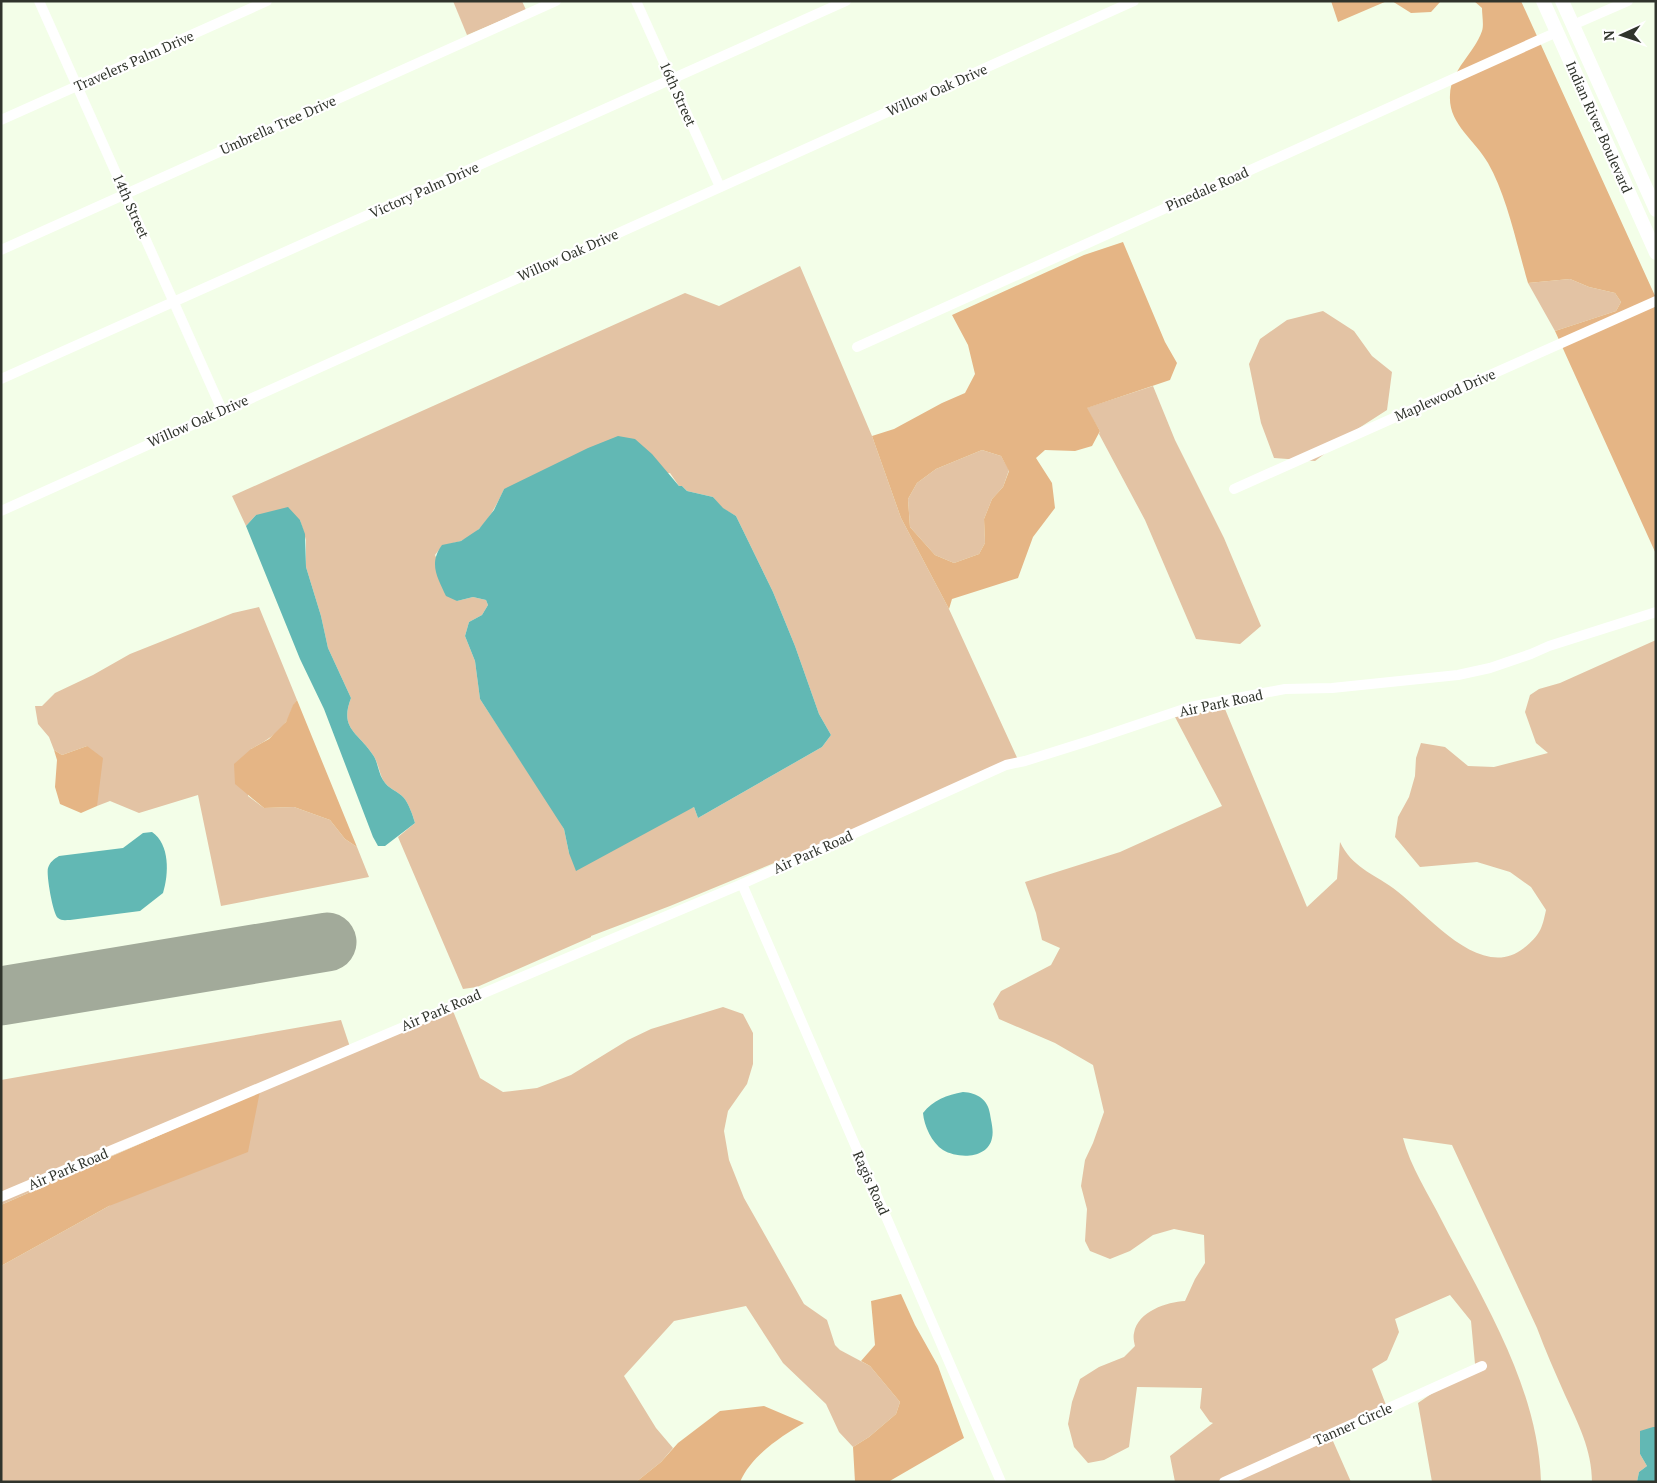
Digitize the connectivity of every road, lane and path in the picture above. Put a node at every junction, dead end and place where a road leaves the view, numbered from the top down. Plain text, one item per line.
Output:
1 (39, 1) edge
2 (267, 1) edge
3 (556, 1) edge
4 (636, 1) edge
5 (846, 1) edge
6 (1134, 1) edge
7 (1543, 1) edge
8 (1562, 1) edge
9 (1628, 1) edge
10 (1573, 25) junction
11 (1557, 32) junction
12 (672, 79) junction
13 (77, 86) junction
14 (1, 120) edge
15 (720, 187) junction
16 (126, 194) junction
17 (1656, 210) edge
18 (1, 250) edge
19 (1656, 253) edge
20 (1656, 301) edge
21 (174, 302) junction
22 (857, 347) dead end
23 (1, 379) edge
24 (222, 410) junction
25 (1234, 489) dead end
26 (1, 511) edge
27 (1656, 612) edge
28 (742, 884) junction
29 (1, 1197) edge
30 (1482, 1366) dead end
31 (1001, 1482) edge
32 (1224, 1482) edge

1 - 13 street, 14th Street
2 - 13 street, Travelers Palm Drive
3 - 16 street, Umbrella Tree Drive
4 - 12 street, 16th Street
5 - 12 street, Victory Palm Drive
6 - 15 street, Willow Oak Drive
7 - 11 main road, Indian River Boulevard
8 - 10 main road, Indian River Boulevard
9 - 10 street
10 - 17 main road, Indian River Boulevard
11 - 19 main road, Indian River Boulevard
11 - 22 street, Pinedale Road
12 - 15 street, 16th Street
12 - 21 street, Victory Palm Drive
13 - 14 street, Travelers Palm Drive
13 - 16 street, 14th Street
15 - 24 street, Willow Oak Drive
16 - 18 street, Umbrella Tree Drive
16 - 21 street, 14th Street
20 - 25 street, Maplewood Drive
21 - 23 street, Victory Palm Drive
21 - 24 street, 14th Street
24 - 26 street, Willow Oak Drive
27 - 28 street, Air Park Road
28 - 29 street, Air Park Road
28 - 31 street, Ragis Road
30 - 32 street, Tanner Circle

